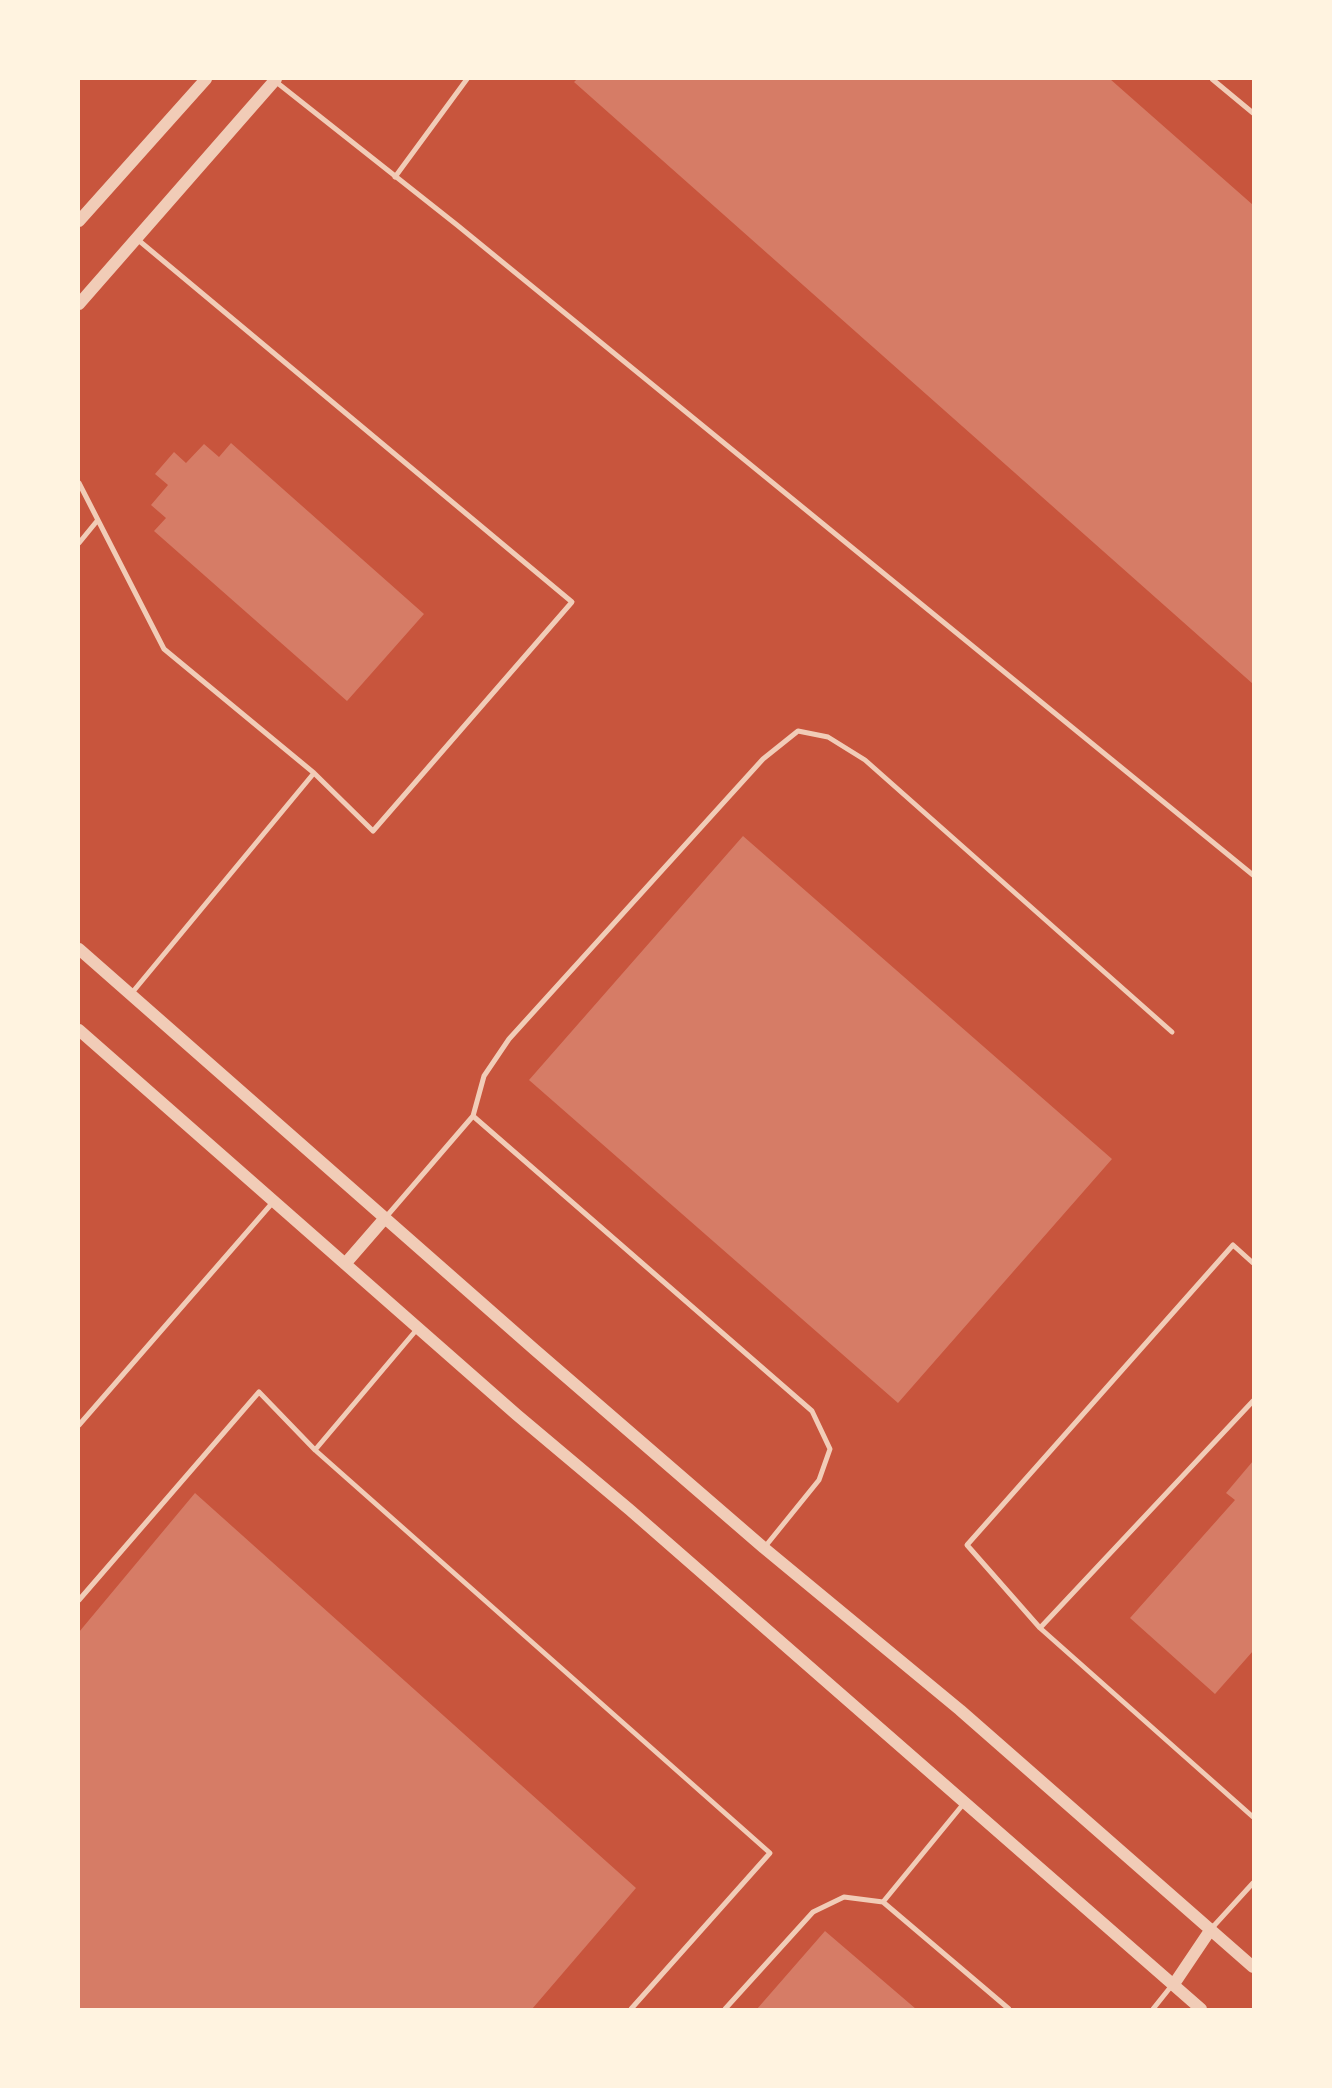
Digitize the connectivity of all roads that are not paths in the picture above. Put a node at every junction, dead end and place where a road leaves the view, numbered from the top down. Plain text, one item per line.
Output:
1 (206, 79) edge
2 (467, 79) edge
3 (1212, 79) edge
4 (275, 80) edge
5 (1253, 113) edge
6 (395, 177) junction
7 (79, 221) edge
8 (136, 238) junction
9 (79, 304) edge
10 (79, 483) edge
11 (97, 521) junction
12 (79, 542) edge
13 (314, 773) junction
14 (1253, 875) edge
15 (79, 949) edge
16 (131, 995) junction
17 (79, 1030) edge
18 (1172, 1032) dead end
19 (472, 1116) junction
20 (274, 1201) junction
21 (385, 1218) junction
22 (1253, 1263) edge
23 (345, 1264) junction
24 (418, 1328) junction
25 (1253, 1401) edge
26 (79, 1425) edge
27 (315, 1450) junction
28 (764, 1548) junction
29 (79, 1600) edge
30 (1040, 1628) junction
31 (965, 1802) junction
32 (1253, 1817) edge
33 (1253, 1883) edge
34 (883, 1902) junction
35 (1211, 1930) junction
36 (1253, 1967) edge
37 (1174, 1984) junction
38 (631, 2009) edge
39 (725, 2009) edge
40 (1009, 2009) edge
41 (1153, 2009) edge
42 (1202, 2009) edge

1 - 7 street
2 - 6 lane
3 - 5 lane
4 - 6 lane
4 - 8 street
6 - 14 lane
8 - 9 street
8 - 13 lane
10 - 11 lane
11 - 12 lane
11 - 13 lane
13 - 16 lane
15 - 16 street
16 - 21 street
17 - 20 street
18 - 19 lane
19 - 21 lane
19 - 28 lane
20 - 23 street
20 - 26 lane
21 - 23 street
21 - 28 street
22 - 30 lane
23 - 24 street
24 - 27 lane
24 - 31 street
25 - 30 lane
27 - 29 lane
27 - 38 lane
28 - 35 street
30 - 32 lane
31 - 34 lane
31 - 37 street
33 - 35 lane
34 - 39 lane
34 - 40 lane
35 - 36 street
35 - 37 street
37 - 41 lane
37 - 42 street

